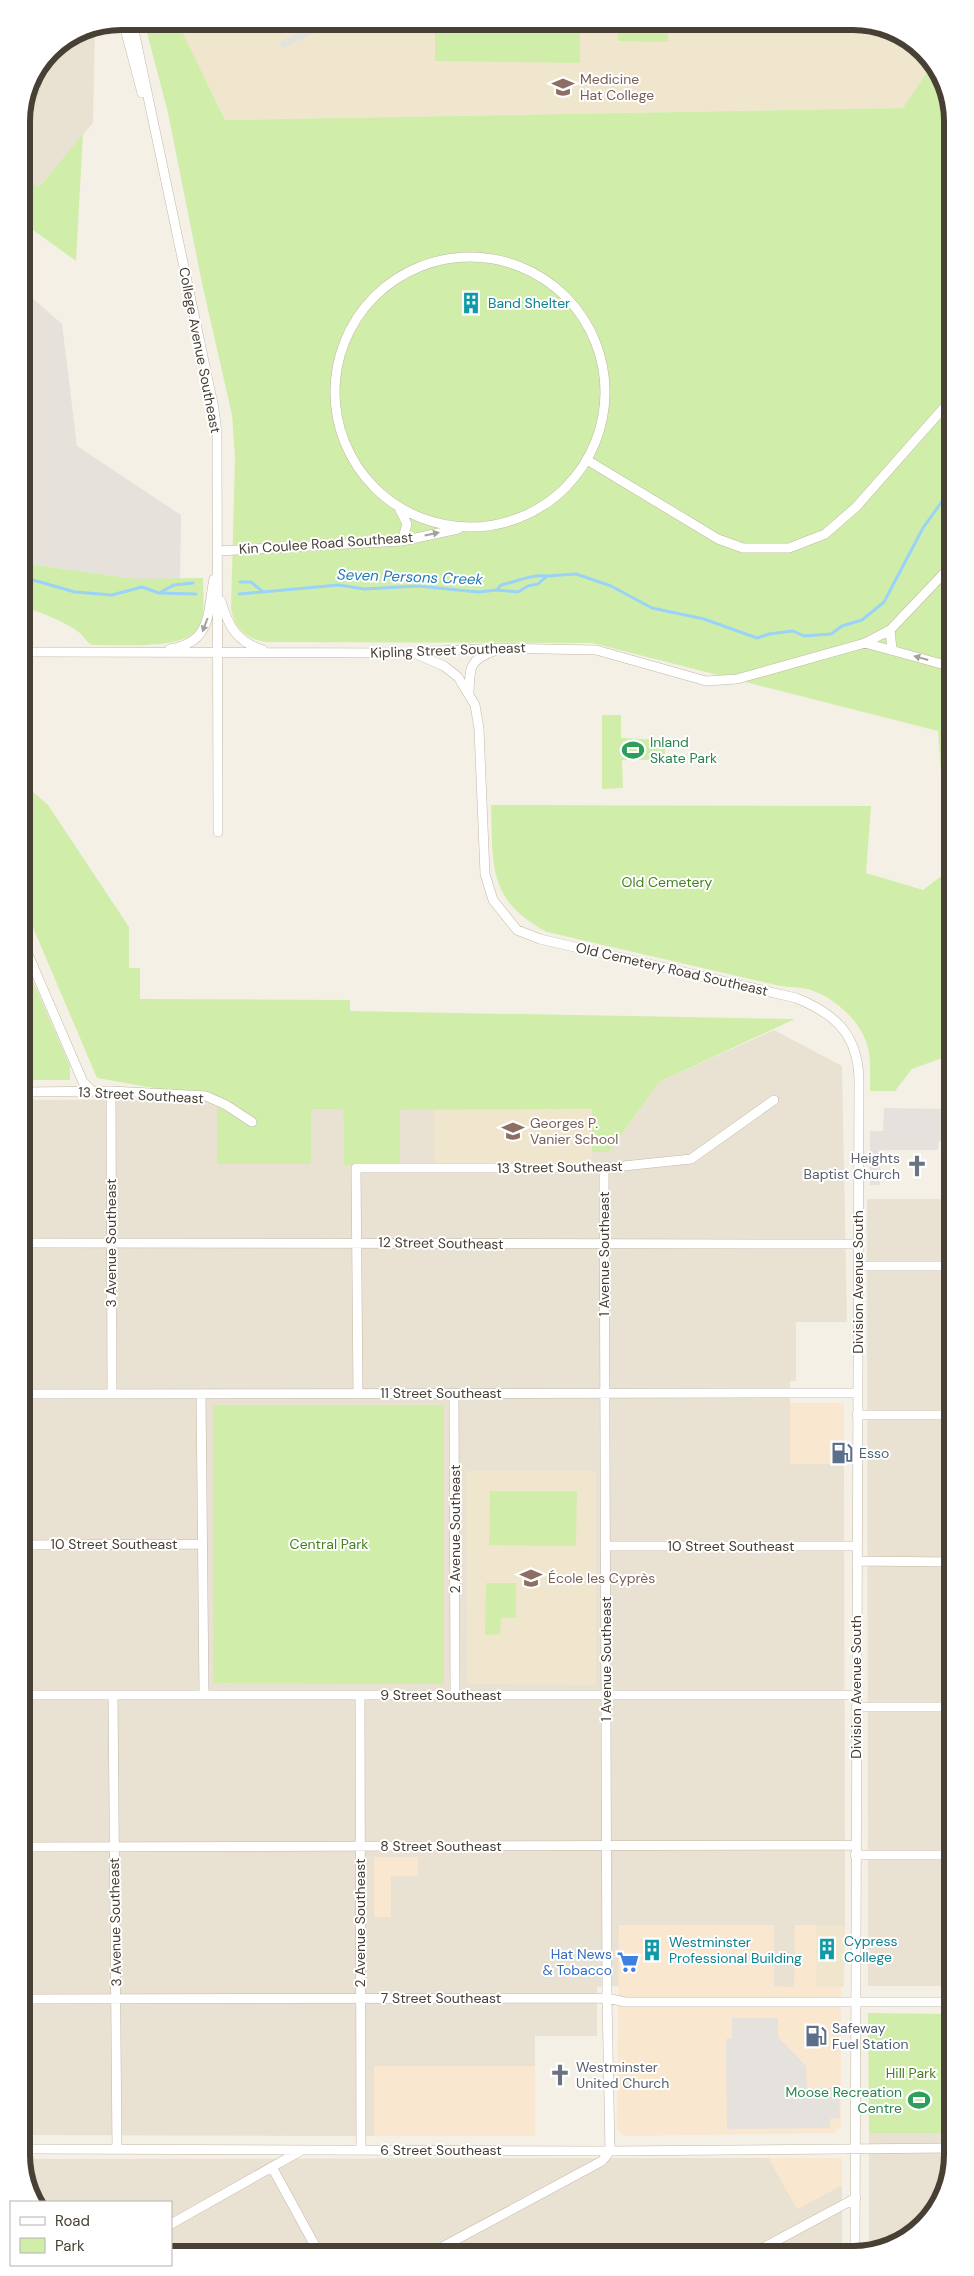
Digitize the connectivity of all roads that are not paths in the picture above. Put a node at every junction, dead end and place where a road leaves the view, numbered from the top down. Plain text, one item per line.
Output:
1 (125, 30) edge
2 (134, 30) edge
3 (149, 111) junction
4 (944, 408) edge
5 (587, 460) junction
6 (398, 506) junction
7 (463, 528) junction
8 (402, 541) junction
9 (218, 551) junction
10 (218, 561) junction
11 (944, 573) edge
12 (218, 589) junction
13 (890, 630) junction
14 (865, 643) junction
15 (501, 648) junction
16 (892, 650) junction
17 (30, 652) edge
18 (150, 652) junction
19 (218, 653) junction
20 (276, 653) junction
21 (400, 653) junction
22 (944, 665) edge
23 (468, 692) junction
24 (218, 832) dead end
25 (30, 959) edge
26 (111, 1091) junction
27 (30, 1092) edge
28 (92, 1092) junction
29 (774, 1100) dead end
30 (252, 1122) dead end
31 (858, 1124) joint
32 (604, 1168) junction
33 (357, 1242) junction
34 (112, 1243) junction
35 (30, 1244) edge
36 (858, 1244) junction
37 (605, 1245) junction
38 (858, 1266) junction
39 (944, 1266) edge
40 (858, 1392) junction
41 (454, 1393) junction
42 (605, 1393) junction
43 (30, 1394) edge
44 (112, 1394) junction
45 (201, 1394) junction
46 (358, 1394) junction
47 (857, 1415) junction
48 (944, 1415) edge
49 (202, 1544) junction
50 (30, 1545) edge
51 (605, 1546) junction
52 (857, 1546) junction
53 (857, 1561) junction
54 (944, 1562) edge
55 (30, 1695) edge
56 (113, 1695) junction
57 (204, 1695) junction
58 (360, 1695) junction
59 (455, 1695) junction
60 (606, 1695) junction
61 (856, 1695) junction
62 (856, 1707) junction
63 (944, 1707) edge
64 (360, 1846) junction
65 (606, 1846) junction
66 (30, 1847) edge
67 (114, 1847) junction
68 (856, 1850) junction
69 (944, 1855) edge
70 (116, 1998) junction
71 (360, 1998) junction
72 (607, 1998) junction
73 (30, 1999) edge
74 (855, 2002) junction
75 (944, 2002) edge
76 (856, 2148) junction
77 (944, 2148) edge
78 (30, 2149) edge
79 (117, 2150) junction
80 (303, 2150) junction
81 (361, 2150) junction
82 (610, 2150) junction
83 (273, 2169) junction
84 (856, 2198) junction
85 (172, 2223) edge
86 (315, 2246) edge
87 (444, 2246) edge
88 (766, 2246) edge
89 (856, 2246) edge

1 - 3 street, College Avenue Southeast
2 - 3 street, College Avenue Southeast
3 - 9 street, College Avenue Southeast
4 - 5 street
5 - 6 street
5 - 7 street
6 - 7 street
6 - 8 street
8 -> 7 street, Kin Coulee Road Southeast
8 - 9 street, Kin Coulee Road Southeast
9 - 10 street, College Avenue Southeast
10 - 12 street, College Avenue Southeast
10 -> 18 street
11 - 13 street, Kipling Street Southeast
12 - 19 street, College Avenue Southeast
12 - 20 street
13 - 14 street, Kipling Street Southeast
13 - 16 street
14 - 15 street, Kipling Street Southeast
14 - 16 street
15 - 21 street, Kipling Street Southeast
15 - 23 street
22 -> 16 street
17 - 18 street, Kipling Street Southeast
18 - 19 street, Kipling Street Southeast
19 - 20 street, Kipling Street Southeast
19 - 24 street, College Avenue Southeast
20 - 21 street, Kipling Street Southeast
21 - 23 street
23 - 31 street, Old Cemetery Road Southeast
25 - 28 street
26 - 28 street, 13 Street Southeast
26 - 30 street, 13 Street Southeast
26 - 34 street, 3 Avenue Southeast
27 - 28 street, 13 Street Southeast
29 - 32 street, 13 Street Southeast
31 - 36 street, Division Avenue South
32 - 33 street, 13 Street Southeast
32 - 37 street, 1 Avenue Southeast
33 - 34 street, 12 Street Southeast
33 - 37 street, 12 Street Southeast
33 - 46 street
34 - 35 street, 12 Street Southeast
34 - 44 street, 3 Avenue Southeast
36 - 37 street, 12 Street Southeast
36 - 38 street, Division Avenue South
37 - 42 street, 1 Avenue Southeast
38 - 39 street
38 - 40 street, Division Avenue South
40 - 42 street, 11 Street Southeast
40 - 47 street, Division Avenue South
41 - 42 street, 11 Street Southeast
41 - 46 street, 11 Street Southeast
41 - 59 street, 2 Avenue Southeast
42 - 51 street, 1 Avenue Southeast
43 - 44 street, 11 Street Southeast
44 - 45 street, 11 Street Southeast
45 - 46 street, 11 Street Southeast
45 - 49 street
47 - 48 street
47 - 52 street, Division Avenue South
49 - 50 street, 10 Street Southeast
49 - 57 street
51 - 52 street, 10 Street Southeast
51 - 60 street, 1 Avenue Southeast
52 - 53 street, Division Avenue South
53 - 54 street
53 - 61 street, Division Avenue South
55 - 56 street, 9 Street Southeast
56 - 57 street, 9 Street Southeast
56 - 67 street, 3 Avenue Southeast
57 - 58 street, 9 Street Southeast
58 - 59 street, 9 Street Southeast
58 - 64 street, 2 Avenue Southeast
59 - 60 street, 9 Street Southeast
60 - 61 street, 9 Street Southeast
60 - 65 street, 1 Avenue Southeast
61 - 62 street, Division Avenue South
62 - 63 street
62 - 68 street, Division Avenue South
64 - 65 street, 8 Street Southeast
64 - 67 street, 8 Street Southeast
64 - 71 street, 2 Avenue Southeast
65 - 68 street, 8 Street Southeast
65 - 72 street, 1 Avenue Southeast
66 - 67 street, 8 Street Southeast
67 - 70 street, 3 Avenue Southeast
68 - 69 street, 8 Street Southeast
68 - 74 street, Division Avenue South
70 - 71 street, 7 Street Southeast
70 - 73 street, 7 Street Southeast
70 - 79 street, 3 Avenue Southeast
71 - 72 street, 7 Street Southeast
71 - 81 street, 2 Avenue Southeast
72 - 74 street, 7 Street Southeast
72 - 82 street, 1 Avenue Southeast
74 - 75 street, 7 Street Southeast
74 - 76 street, Division Avenue South
76 - 77 street, 6 Street Southeast
76 - 82 street, 6 Street Southeast
76 - 84 street, Division Avenue South
78 - 79 street, 6 Street Southeast
79 - 80 street, 6 Street Southeast
80 - 81 street, 6 Street Southeast
80 - 83 street
81 - 82 street, 6 Street Southeast
82 - 87 street
83 - 85 street
83 - 86 street
84 - 88 street
84 - 89 street, Division Avenue South

